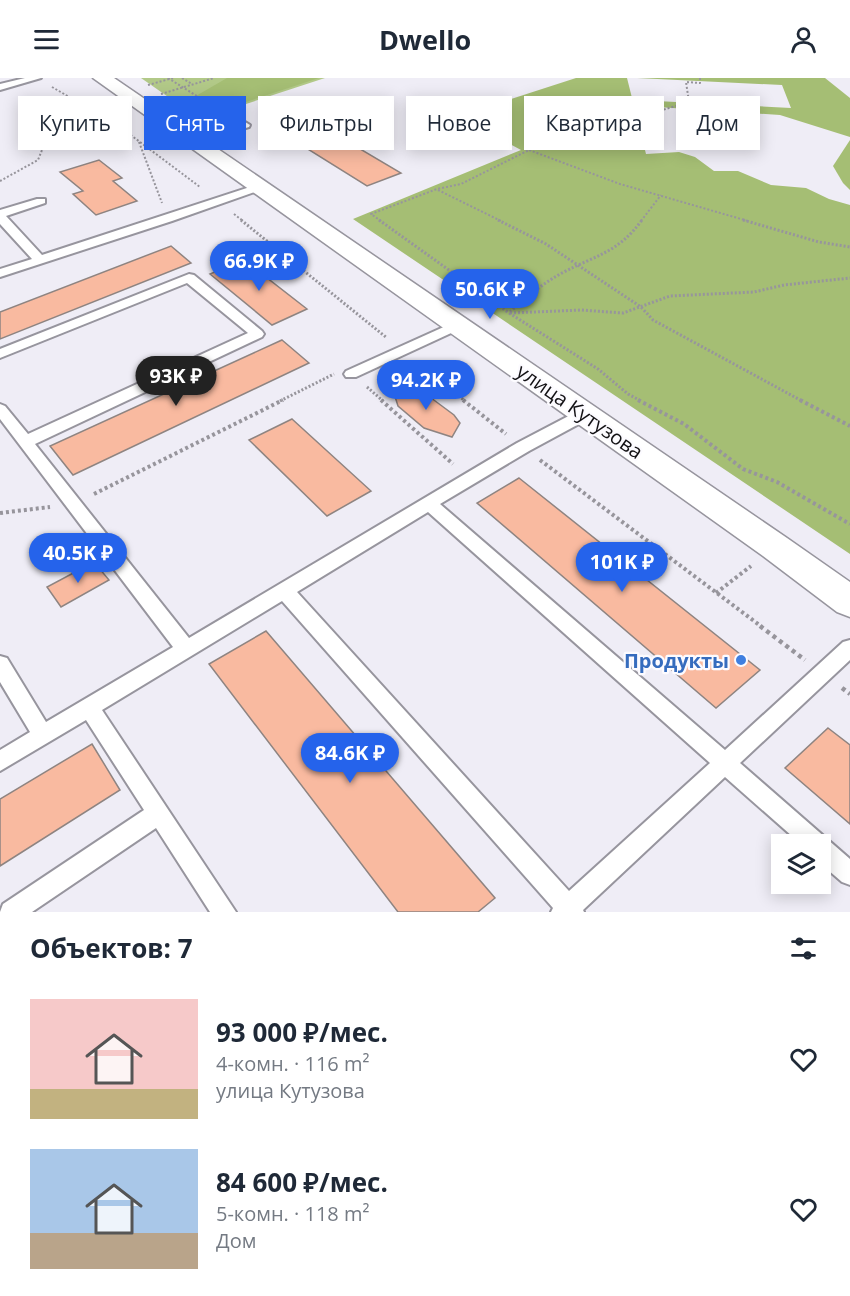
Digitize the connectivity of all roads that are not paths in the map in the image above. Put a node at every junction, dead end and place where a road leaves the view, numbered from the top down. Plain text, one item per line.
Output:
1 (36, 78) edge
2 (102, 78) edge
3 (0, 87) edge
4 (144, 107) edge
5 (206, 150) edge
6 (259, 187) junction
7 (41, 201) dead end
8 (0, 215) edge
9 (39, 260) junction
10 (0, 273) edge
11 (457, 325) junction
12 (0, 354) edge
13 (351, 374) road end
14 (0, 409) edge
15 (585, 414) junction
16 (25, 442) junction
17 (429, 504) junction
18 (284, 590) junction
19 (850, 602) edge
20 (850, 648) edge
21 (186, 649) junction
22 (0, 664) edge
23 (88, 708) junction
24 (43, 736) junction
25 (0, 761) edge
26 (724, 762) junction
27 (158, 814) junction
28 (806, 834) edge
29 (831, 858) edge
30 (850, 874) edge
31 (568, 911) edge
32 (10, 912) edge
33 (224, 912) edge

1 - 3 lane
2 - 4 main road, улица Кутузова
5 - 6 main road, улица Кутузова
6 - 9 lane
6 - 11 main road, улица Кутузова
7 - 8 lane
8 - 9 lane
9 - 10 lane
11 - 13 lane
11 - 15 main road, улица Кутузова
12 - 16 lane
14 - 16 lane
15 - 17 lane
15 - 19 main road, улица Кутузова
16 - 21 lane
17 - 18 lane
17 - 26 lane
18 - 21 lane
18 - 31 lane
20 - 26 lane
21 - 23 lane
22 - 24 lane
23 - 24 lane
23 - 27 lane
24 - 25 lane
26 - 28 lane
26 - 31 lane
27 - 32 lane
27 - 33 lane
29 - 30 lane

